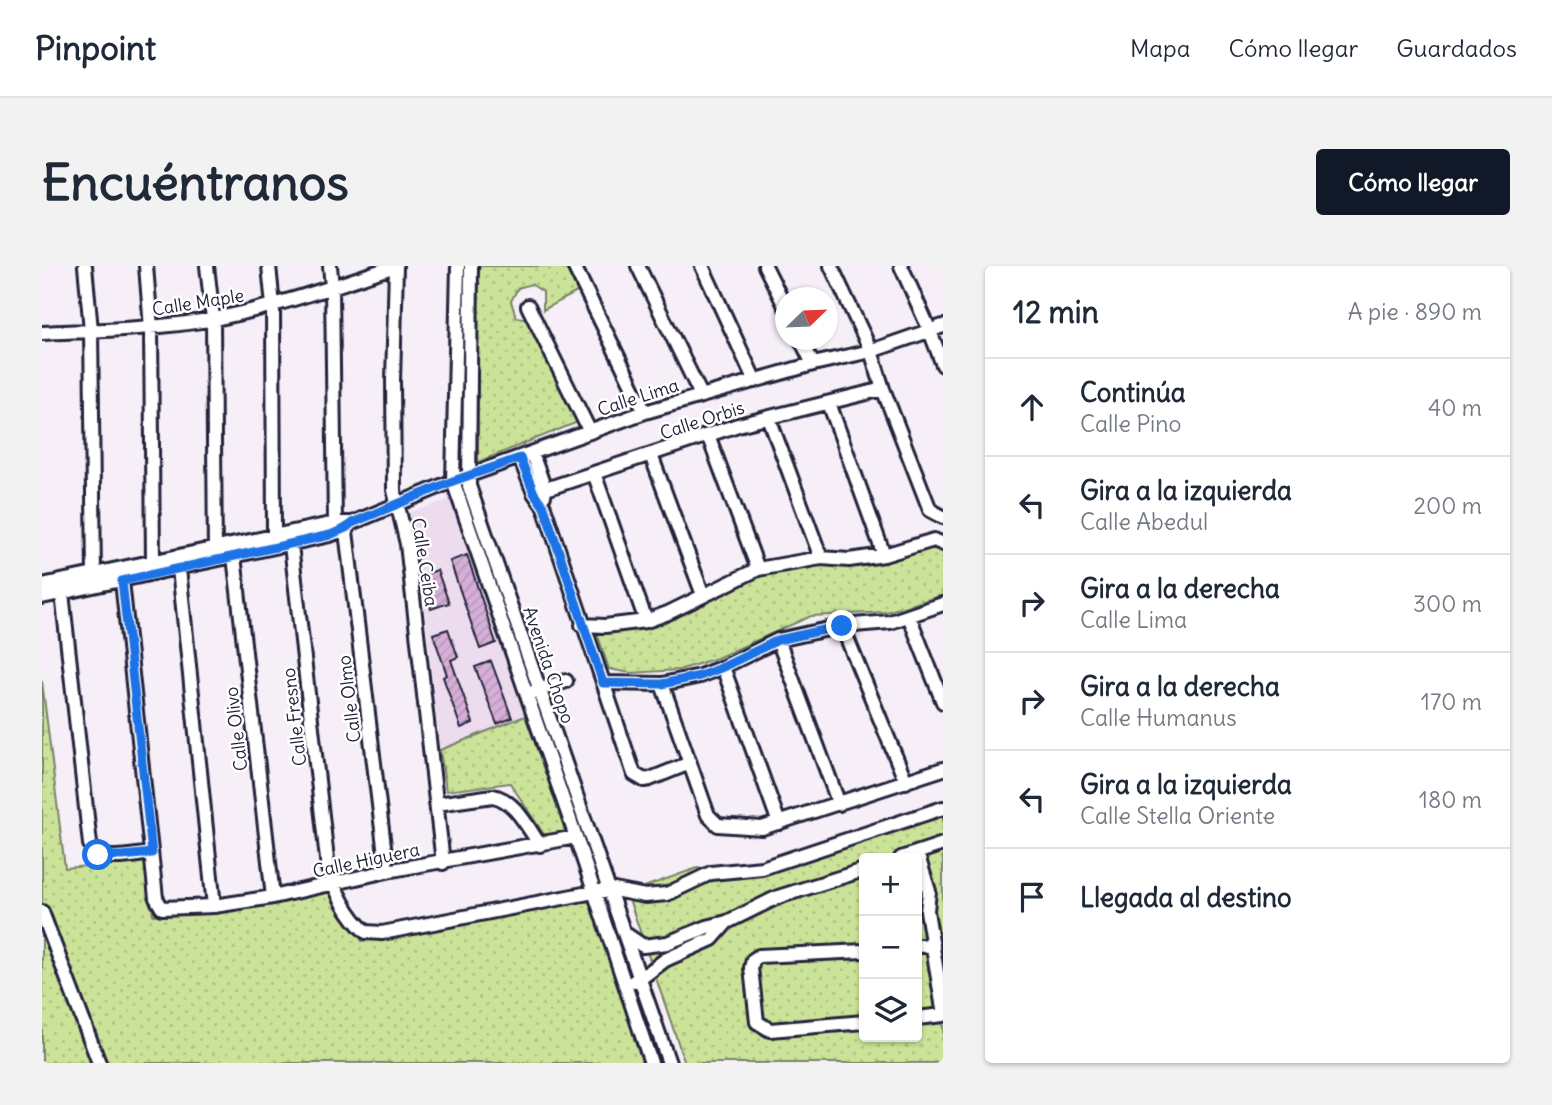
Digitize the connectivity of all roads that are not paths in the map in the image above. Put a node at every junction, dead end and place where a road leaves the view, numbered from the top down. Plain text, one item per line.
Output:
1 (85, 266) edge
2 (146, 266) edge
3 (207, 266) edge
4 (269, 266) edge
5 (330, 266) edge
6 (396, 266) edge
7 (457, 266) edge
8 (471, 266) edge
9 (574, 266) edge
10 (638, 266) edge
11 (702, 266) edge
12 (765, 266) edge
13 (831, 266) edge
14 (901, 266) edge
15 (332, 287) junction
16 (776, 287) edge
17 (273, 306) junction
18 (528, 306) dead end
19 (213, 319) junction
20 (151, 328) junction
21 (937, 329) edge
22 (91, 330) junction
23 (42, 333) edge
24 (806, 350) edge
25 (871, 351) junction
26 (813, 364) junction
27 (943, 365) edge
28 (755, 380) junction
29 (883, 389) junction
30 (701, 395) junction
31 (829, 403) junction
32 (645, 412) junction
33 (769, 418) junction
34 (590, 432) junction
35 (708, 435) junction
36 (526, 456) junction
37 (651, 456) junction
38 (594, 474) junction
39 (468, 476) junction
40 (453, 481) junction
41 (540, 491) junction
42 (397, 504) junction
43 (943, 517) edge
44 (345, 524) junction
45 (274, 535) junction
46 (939, 542) edge
47 (291, 545) junction
48 (214, 554) junction
49 (884, 555) junction
50 (234, 556) junction
51 (821, 558) junction
52 (152, 561) junction
53 (179, 569) junction
54 (758, 569) junction
55 (94, 574) junction
56 (122, 581) junction
57 (42, 586) edge
58 (62, 593) junction
59 (703, 595) junction
60 (42, 597) edge
61 (943, 604) edge
62 (909, 616) junction
63 (646, 621) junction
64 (582, 625) junction
65 (842, 626) junction
66 (778, 640) junction
67 (723, 667) junction
68 (566, 681) dead end
69 (603, 683) junction
70 (662, 684) junction
71 (533, 692) junction
72 (943, 702) edge
73 (690, 763) junction
74 (943, 769) edge
75 (906, 782) junction
76 (437, 804) junction
77 (839, 804) junction
78 (943, 808) edge
79 (779, 823) junction
80 (576, 837) junction
81 (943, 844) edge
82 (540, 845) junction
83 (152, 853) junction
84 (917, 853) edge
85 (443, 863) junction
86 (922, 869) edge
87 (387, 871) junction
88 (859, 872) edge
89 (333, 885) junction
90 (943, 885) edge
91 (609, 889) junction
92 (929, 891) junction
93 (594, 892) junction
94 (273, 897) junction
95 (214, 906) junction
96 (922, 906) edge
97 (927, 911) junction
98 (43, 916) edge
99 (727, 922) junction
100 (624, 933) junction
101 (933, 945) junction
102 (922, 946) edge
103 (859, 951) edge
104 (640, 979) junction
105 (626, 984) junction
106 (943, 1009) edge
107 (943, 1015) edge
108 (922, 1017) edge
109 (859, 1022) edge
110 (99, 1063) edge
111 (651, 1063) edge
112 (668, 1063) edge

1 - 22 street
2 - 20 street
3 - 19 street
4 - 17 street
5 - 15 street, Calle Olmo
6 - 15 street, Calle Maple
6 - 42 street, Calle Ceiba
7 - 40 street, Avenida Chopo
8 - 39 street, Avenida Chopo
9 - 32 street
10 - 30 street
11 - 28 street
12 - 16 street
13 - 25 street
14 - 21 street
15 - 17 street, Calle Maple
15 - 44 street, Calle Olmo
17 - 19 street, Calle Maple
17 - 45 street
18 - 34 street
19 - 20 street, Calle Maple
19 - 48 street
20 - 22 street, Calle Maple
20 - 52 street
21 - 25 street, Calle Lima
21 - 27 street
22 - 23 street, Calle Maple
22 - 55 street
24 - 26 street
25 - 26 street, Calle Lima
25 - 29 street
26 - 28 street, Calle Lima
28 - 30 street, Calle Lima
29 - 31 street, Calle Orbis
29 - 43 street
30 - 32 street, Calle Lima
31 - 33 street, Calle Orbis
31 - 49 street
32 - 34 street, Calle Lima
33 - 35 street, Calle Orbis
33 - 51 street
34 - 36 street, Calle Lima
35 - 37 street, Calle Orbis
35 - 54 street
36 - 39 street, Calle Lima
36 - 41 street
37 - 38 street, Calle Orbis
37 - 59 street
38 - 41 street, Calle Orbis
38 - 63 street
39 - 40 street, Calle Lima
39 - 71 street, Avenida Chopo
40 - 42 street, Calle Lima
40 - 71 street, Avenida Chopo
41 - 64 street
42 - 44 street, Calle Lima
42 - 76 street, Calle Ceiba
44 - 45 street, Calle Lima
44 - 47 street, Calle Lima
44 - 87 street, Calle Olmo
45 - 48 street, Calle Lima
46 - 49 street
47 - 50 street, Calle Lima
47 - 89 street, Calle Fresno
48 - 50 street, Calle Lima
48 - 52 street, Calle Lima
48 - 53 street, Calle Lima
49 - 51 street
50 - 94 street, Calle Olivo
51 - 54 street
52 - 55 street, Calle Lima
53 - 56 street, Calle Lima
53 - 95 street
54 - 59 street
55 - 57 street, Calle Lima
56 - 58 street, Calle Lima
56 - 83 street
58 - 60 street, Calle Lima
58 - 83 street
59 - 63 street
61 - 62 street
62 - 65 street
62 - 72 street
63 - 64 street
64 - 69 street
65 - 66 street
65 - 75 street
66 - 67 street
66 - 77 street
67 - 70 street
67 - 79 street
68 - 71 street
69 - 70 street
69 - 73 street
70 - 73 street
71 - 80 street, Avenida Chopo
71 - 91 street, Avenida Chopo
73 - 79 street
74 - 75 street
75 - 77 street
76 - 82 street
76 - 85 street, Calle Ceiba
77 - 79 street
78 - 91 street
80 - 82 street, Calle Higuera
80 - 93 street, Avenida Chopo
81 - 84 street
82 - 85 street, Calle Higuera
83 - 95 street, Calle Higuera
85 - 87 street, Calle Higuera
86 - 92 street
87 - 89 street, Calle Higuera
88 - 99 street
89 - 93 street
89 - 94 street, Calle Higuera
90 - 92 street
91 - 93 street
91 - 100 street, Avenida Chopo
92 - 97 street
93 - 105 street, Avenida Chopo
94 - 95 street, Calle Higuera
96 - 97 street
97 - 101 street
98 - 110 street
99 - 100 street
99 - 104 street
100 - 104 street, Avenida Chopo
101 - 102 street
101 - 106 street
103 - 109 street
104 - 105 street
104 - 112 street, Avenida Chopo
105 - 111 street, Avenida Chopo
107 - 108 street

